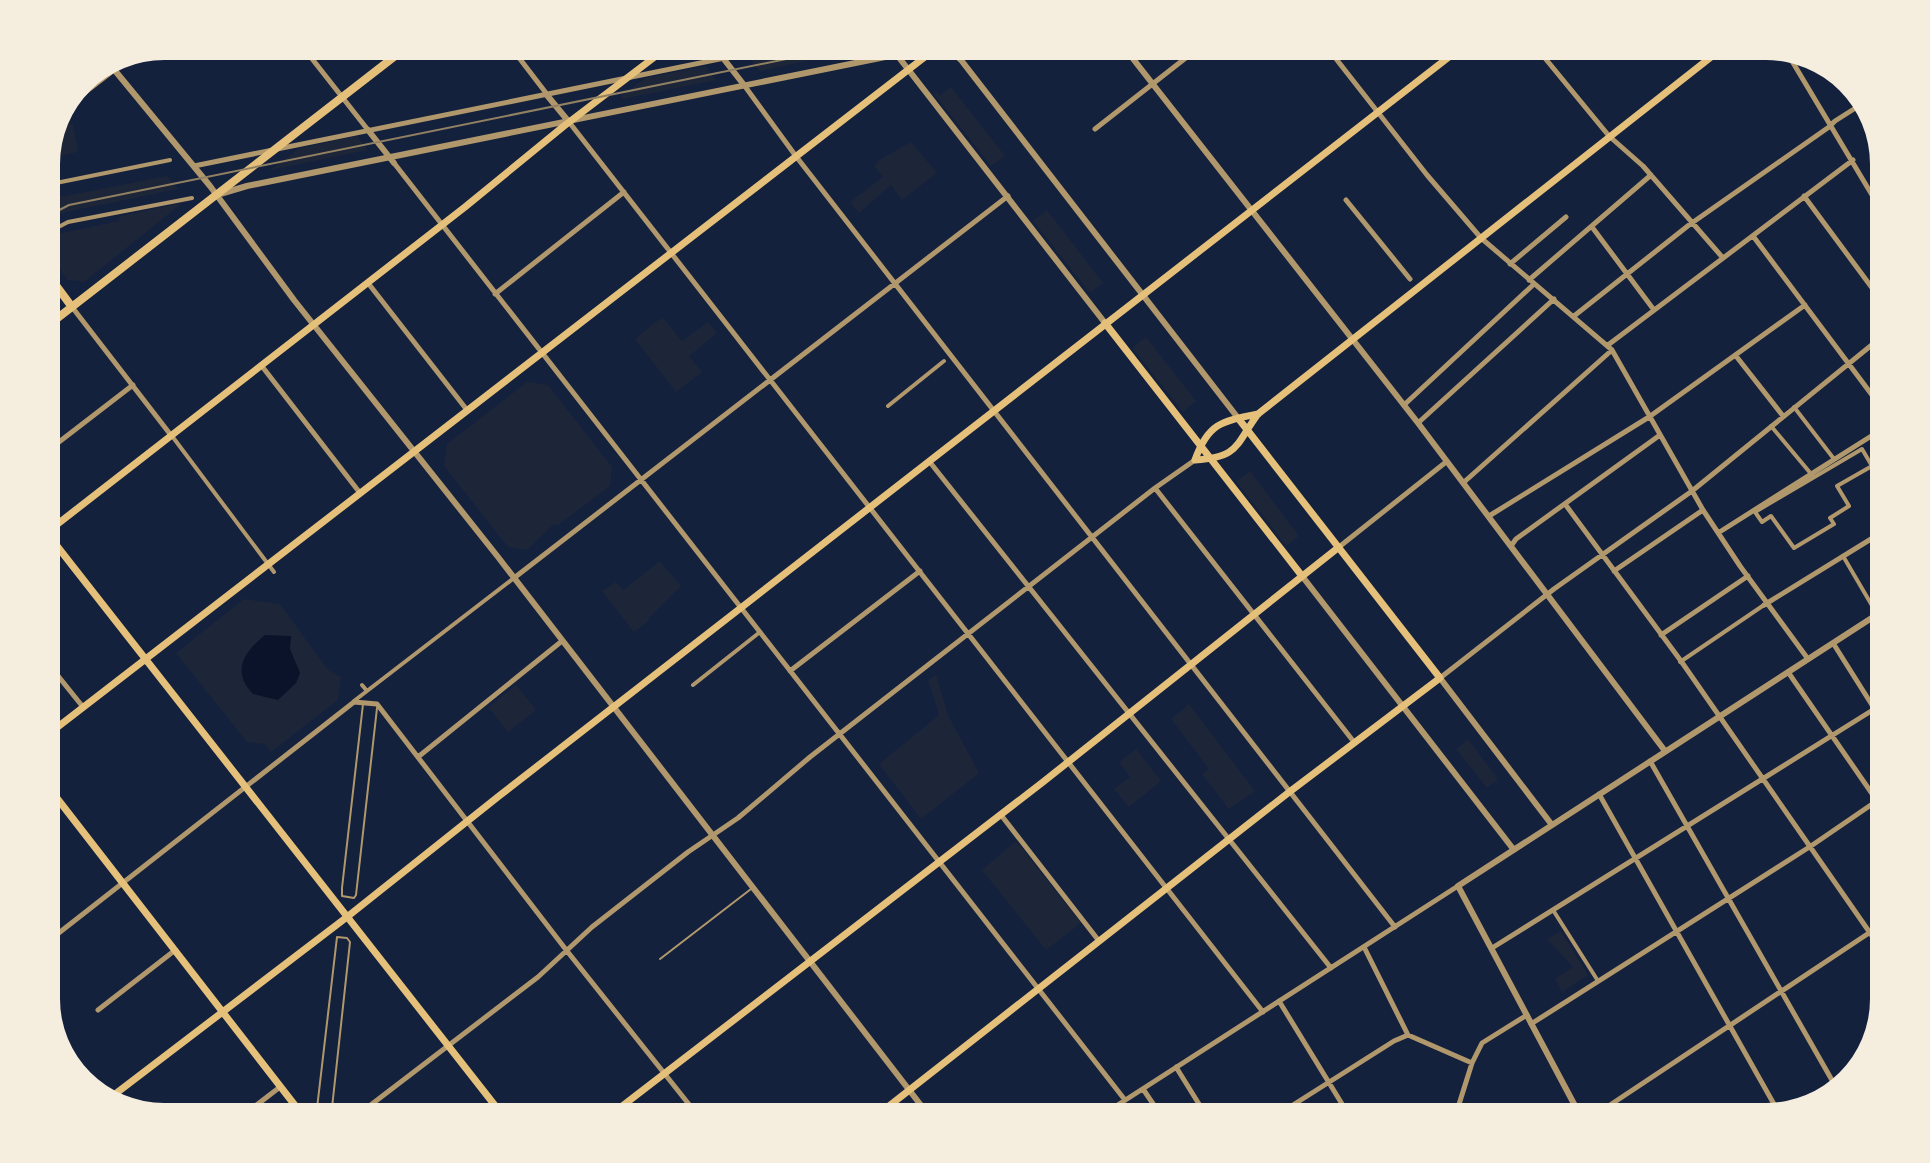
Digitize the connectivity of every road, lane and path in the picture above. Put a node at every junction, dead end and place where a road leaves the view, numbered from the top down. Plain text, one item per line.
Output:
1 (313, 60) edge
2 (390, 60) edge
3 (520, 60) edge
4 (651, 60) edge
5 (713, 60) edge
6 (725, 60) edge
7 (870, 60) edge
8 (899, 60) edge
9 (920, 60) edge
10 (961, 60) edge
11 (1134, 60) edge
12 (1183, 60) edge
13 (1337, 60) edge
14 (1445, 60) edge
15 (1547, 60) edge
16 (1707, 60) edge
17 (1794, 64) edge
18 (907, 69) junction
19 (116, 72) edge
20 (630, 77) junction
21 (1152, 84) junction
22 (744, 85) junction
23 (546, 94) junction
24 (343, 97) junction
25 (1854, 110) edge
26 (1378, 112) junction
27 (569, 122) junction
28 (1831, 126) junction
29 (1095, 129) dead end
30 (368, 130) junction
31 (1609, 136) junction
32 (279, 148) junction
33 (795, 155) junction
34 (170, 160) dead end
35 (391, 160) junction
36 (1853, 160) junction
37 (194, 166) junction
38 (1651, 175) junction
39 (60, 182) edge
40 (1870, 190) edge
41 (624, 192) junction
42 (217, 195) junction
43 (1008, 196) junction
44 (1804, 196) junction
45 (192, 198) dead end
46 (1346, 200) dead end
47 (1251, 211) junction
48 (1566, 217) dead end
49 (1693, 222) junction
50 (441, 225) junction
51 (60, 226) edge
52 (1592, 227) junction
53 (1753, 236) junction
54 (1481, 238) junction
55 (670, 253) junction
56 (1723, 258) junction
57 (1510, 264) junction
58 (1626, 273) junction
59 (1410, 279) dead end
60 (367, 282) junction
61 (1532, 282) junction
62 (895, 284) junction
63 (1870, 285) edge
64 (60, 291) edge
65 (495, 294) junction
66 (1143, 294) junction
67 (1554, 299) junction
68 (1805, 305) junction
69 (72, 307) junction
70 (1654, 310) junction
71 (60, 316) edge
72 (1574, 316) junction
73 (1105, 323) junction
74 (313, 324) junction
75 (1352, 340) junction
76 (1870, 346) edge
77 (1610, 347) junction
78 (540, 354) junction
79 (1736, 356) junction
80 (944, 361) dead end
81 (1849, 363) junction
82 (260, 364) junction
83 (769, 380) junction
84 (133, 385) junction
85 (1870, 392) edge
86 (1404, 405) junction
87 (888, 406) dead end
88 (1794, 407) junction
89 (467, 410) junction
90 (993, 411) junction
91 (1258, 414) junction
92 (1783, 416) junction
93 (1649, 417) junction
94 (1238, 418) junction
95 (1418, 423) junction
96 (1771, 426) junction
97 (1247, 430) junction
98 (170, 434) junction
99 (1660, 435) junction
100 (1870, 438) edge
101 (60, 441) edge
102 (1200, 446) junction
103 (415, 450) junction
104 (1211, 459) junction
105 (928, 460) junction
106 (1195, 460) junction
107 (1836, 461) junction
108 (1446, 462) junction
109 (1870, 463) edge
110 (1870, 467) edge
111 (1812, 475) junction
112 (641, 479) junction
113 (1463, 483) junction
114 (1155, 488) junction
115 (1692, 491) junction
116 (360, 493) junction
117 (1565, 504) junction
118 (870, 507) junction
119 (1703, 510) junction
120 (1755, 512) joint
121 (1489, 516) junction
122 (60, 522) edge
123 (1718, 533) junction
124 (1091, 538) junction
125 (1870, 540) edge
126 (1511, 546) junction
127 (1339, 547) junction
128 (60, 551) edge
129 (1603, 553) junction
130 (1843, 556) junction
131 (268, 564) junction
132 (920, 571) junction
133 (1614, 571) junction
134 (274, 572) dead end
135 (1302, 576) junction
136 (1748, 576) junction
137 (514, 578) junction
138 (1028, 587) junction
139 (1547, 595) junction
140 (1870, 597) edge
141 (1766, 605) junction
142 (742, 609) junction
143 (1254, 614) junction
144 (1870, 619) edge
145 (760, 632) junction
146 (969, 633) junction
147 (1661, 635) junction
148 (562, 641) junction
149 (1833, 643) junction
150 (146, 659) junction
151 (1808, 659) junction
152 (1680, 662) junction
153 (1190, 666) junction
154 (790, 671) junction
155 (1788, 672) junction
156 (60, 678) edge
157 (1440, 678) junction
158 (362, 685) dead end
159 (693, 685) dead end
160 (367, 691) junction
161 (1870, 701) edge
162 (354, 702) junction
163 (363, 703) junction
164 (377, 704) junction
165 (1402, 706) junction
166 (83, 707) junction
167 (612, 707) junction
168 (1870, 712) edge
169 (1130, 714) junction
170 (1719, 716) junction
171 (60, 725) edge
172 (840, 733) junction
173 (1832, 736) junction
174 (1354, 742) junction
175 (1665, 751) junction
176 (418, 757) junction
177 (1650, 761) junction
178 (1069, 762) junction
179 (1763, 779) junction
180 (245, 787) junction
181 (1870, 790) edge
182 (1288, 793) junction
183 (1599, 794) junction
184 (60, 802) edge
185 (1870, 805) edge
186 (1001, 815) junction
187 (467, 822) junction
188 (1552, 825) junction
189 (1687, 826) junction
190 (713, 836) junction
191 (1229, 839) junction
192 (1811, 846) junction
193 (1514, 850) junction
194 (1634, 859) junction
195 (939, 862) junction
196 (122, 883) junction
197 (1458, 886) junction
198 (752, 888) junction
199 (1168, 889) junction
200 (1727, 899) junction
201 (1553, 910) junction
202 (347, 917) junction
203 (1395, 927) junction
204 (1677, 931) junction
205 (60, 932) edge
206 (1870, 932) joint
207 (1100, 942) junction
208 (1364, 947) junction
209 (1492, 948) junction
210 (174, 951) junction
211 (567, 951) junction
212 (660, 959) dead end
213 (809, 961) junction
214 (1331, 968) junction
215 (1598, 981) junction
216 (1039, 989) junction
217 (1779, 992) junction
218 (1279, 1001) junction
219 (98, 1010) dead end
220 (1263, 1012) junction
221 (222, 1014) junction
222 (1527, 1015) junction
223 (1531, 1024) junction
224 (1728, 1025) junction
225 (1408, 1035) junction
226 (448, 1047) junction
227 (1472, 1063) junction
228 (1176, 1067) junction
229 (665, 1074) junction
230 (1831, 1079) edge
231 (1329, 1082) junction
232 (280, 1087) junction
233 (1143, 1089) junction
234 (909, 1090) junction
235 (118, 1092) edge
236 (1125, 1100) junction
237 (1773, 1102) edge
238 (259, 1103) edge
239 (293, 1103) edge
240 (318, 1103) edge
241 (333, 1103) edge
242 (374, 1103) edge
243 (492, 1103) edge
244 (627, 1103) edge
245 (688, 1103) edge
246 (893, 1103) edge
247 (919, 1103) edge
248 (1122, 1103) edge
249 (1152, 1103) edge
250 (1198, 1103) edge
251 (1296, 1103) edge
252 (1342, 1103) edge
253 (1459, 1103) edge
254 (1573, 1103) edge
255 (1613, 1103) edge

1 - 24 street
2 - 24 main road
3 - 23 street
4 - 20 main road
5 - 20 street
6 - 22 street
7 - 22 street
8 - 18 street
9 - 18 main road
10 - 66 street
11 - 21 street
12 - 21 street
13 - 26 street
14 - 26 main road
15 - 31 street
16 - 31 main road
17 - 28 street
18 - 33 main road
18 - 43 street
19 - 37 street
20 - 23 street
20 - 27 main road
21 - 29 street
21 - 47 street
22 - 27 street
22 - 33 street
23 - 27 street
23 - 30 street
24 - 30 street
24 - 32 main road
25 - 28 street
26 - 47 main road
26 - 54 street
27 - 35 street
27 - 41 street
27 - 50 main road
28 - 36 street
28 - 49 street
30 - 32 street
30 - 35 street
31 - 38 street
31 - 54 main road
32 - 37 street
32 - 42 main road
33 - 55 main road
33 - 62 street
34 - 39 street
35 - 42 street
35 - 50 street
36 - 40 street
36 - 44 street
37 - 42 street
38 - 49 street
38 - 52 street
41 - 55 street
41 - 65 street
42 - 69 main road
42 - 74 street
43 - 62 street
43 - 73 street
44 - 53 street
44 - 63 street
45 - 51 street
46 - 59 street
47 - 66 main road
47 - 75 street
48 - 57 street
49 - 56 street
49 - 58 street
50 - 60 main road
50 - 65 street
52 - 58 street
52 - 61 street
53 - 56 street
53 - 68 street
54 - 57 street
54 - 75 main road
55 - 78 main road
55 - 83 street
56 - 70 street
57 - 61 street
58 - 70 street
58 - 72 street
60 - 74 main road
60 - 89 street
61 - 67 street
61 - 86 street
62 - 83 street
62 - 90 street
64 - 69 main road
65 - 78 street
66 - 73 main road
66 - 94 street
67 - 72 street
67 - 95 street
68 - 79 street
68 - 81 street
69 - 71 main road
69 - 84 street
70 - 77 street
72 - 77 street
73 - 90 main road
73 - 102 main road
74 - 82 main road
74 - 103 street
75 - 86 street
75 - 91 main road
76 - 81 street
77 - 93 street
77 - 113 street
78 - 89 main road
78 - 112 street
79 - 92 street
79 - 93 street
80 - 87 street
81 - 85 street
81 - 88 street
82 - 98 main road
82 - 116 street
83 - 112 street
83 - 118 street
84 - 98 street
84 - 101 street
86 - 95 street
88 - 92 street
88 - 107 street
89 - 103 main road
90 - 105 main road
90 - 124 street
91 - 94 main road
91 - 97 main road
92 - 96 street
93 - 99 street
93 - 121 street
94 - 97 main road
94 - 102 main road
95 - 108 street
96 - 111 street
96 - 115 street
97 - 104 main road
97 - 127 main road
98 - 122 main road
98 - 131 street
99 - 115 street
99 - 117 street
100 - 107 street
102 - 104 main road
102 - 106 main road
103 - 116 main road
103 - 137 street
104 - 106 main road
104 - 135 main road
105 - 118 main road
105 - 138 street
106 - 114 street
107 - 111 street
108 - 113 street
108 - 127 street
109 - 120 street
110 - 120 street
111 - 123 street
112 - 137 street
112 - 142 street
113 - 121 street
114 - 124 street
114 - 143 street
115 - 119 street
115 - 129 street
116 - 131 main road
117 - 126 street
117 - 129 street
118 - 132 street
118 - 142 main road
119 - 123 street
119 - 133 street
121 - 126 street
123 - 136 street
124 - 138 street
124 - 153 street
125 - 130 street
126 - 139 street
127 - 135 main road
127 - 157 main road
128 - 150 main road
129 - 133 street
129 - 139 street
130 - 140 street
130 - 141 street
131 - 134 street
131 - 150 main road
132 - 146 street
132 - 154 street
133 - 147 street
135 - 143 main road
135 - 165 street
136 - 141 street
136 - 147 street
137 - 148 street
137 - 160 street
138 - 146 street
138 - 169 street
139 - 157 street
139 - 175 street
141 - 151 street
141 - 152 street
142 - 145 street
142 - 167 main road
143 - 153 main road
143 - 174 street
144 - 149 street
145 - 154 street
145 - 159 street
146 - 172 street
146 - 178 street
147 - 152 street
148 - 167 street
148 - 176 street
149 - 151 street
149 - 161 street
150 - 166 main road
150 - 180 main road
151 - 155 street
152 - 170 street
153 - 169 main road
153 - 182 street
154 - 172 street
155 - 170 street
155 - 173 street
156 - 166 street
157 - 165 main road
157 - 188 street
158 - 160 street
160 - 162 street
162 - 163 street
162 - 180 street
163 - 164 street
163 - 164 lane
164 - 176 street
165 - 174 main road
165 - 193 street
166 - 171 main road
167 - 187 main road
167 - 190 street
168 - 173 street
169 - 178 main road
169 - 191 street
170 - 175 street
170 - 179 street
172 - 190 street
172 - 195 street
173 - 179 street
173 - 181 street
174 - 182 main road
175 - 177 street
176 - 187 street
177 - 183 street
177 - 189 street
178 - 186 main road
178 - 199 street
179 - 189 street
179 - 192 street
180 - 196 street
180 - 202 main road
182 - 191 main road
182 - 203 street
183 - 188 street
183 - 194 street
184 - 196 main road
185 - 192 street
186 - 195 main road
186 - 207 street
187 - 202 main road
187 - 211 street
188 - 193 street
189 - 194 street
189 - 200 street
190 - 198 street
190 - 211 street
191 - 199 main road
191 - 214 street
192 - 200 street
192 - 206 street
193 - 197 street
194 - 201 street
194 - 204 street
195 - 213 main road
195 - 216 street
196 - 205 street
196 - 210 main road
197 - 203 street
197 - 209 street
198 - 212 lane
198 - 213 street
199 - 207 main road
199 - 220 street
200 - 204 street
200 - 217 street
201 - 209 street
201 - 215 street
202 - 221 main road
202 - 226 main road
203 - 208 street
204 - 215 street
204 - 224 street
206 - 217 street
207 - 216 main road
208 - 214 street
208 - 225 street
209 - 222 street
210 - 219 street
210 - 221 main road
211 - 226 street
211 - 229 street
213 - 229 main road
213 - 234 street
214 - 218 street
215 - 223 street
216 - 234 main road
216 - 236 street
217 - 224 street
217 - 230 street
218 - 220 street
218 - 231 street
220 - 228 street
221 - 232 main road
221 - 235 main road
222 - 223 street
222 - 227 street
223 - 254 street
224 - 237 street
224 - 255 street
225 - 227 street
225 - 231 street
226 - 242 street
226 - 243 main road
227 - 253 street
228 - 233 street
228 - 250 street
229 - 244 main road
229 - 245 street
231 - 251 street
231 - 252 street
232 - 238 street
232 - 239 main road
233 - 236 street
233 - 249 street
234 - 246 main road
234 - 247 street
236 - 248 street
240 - 241 lane

